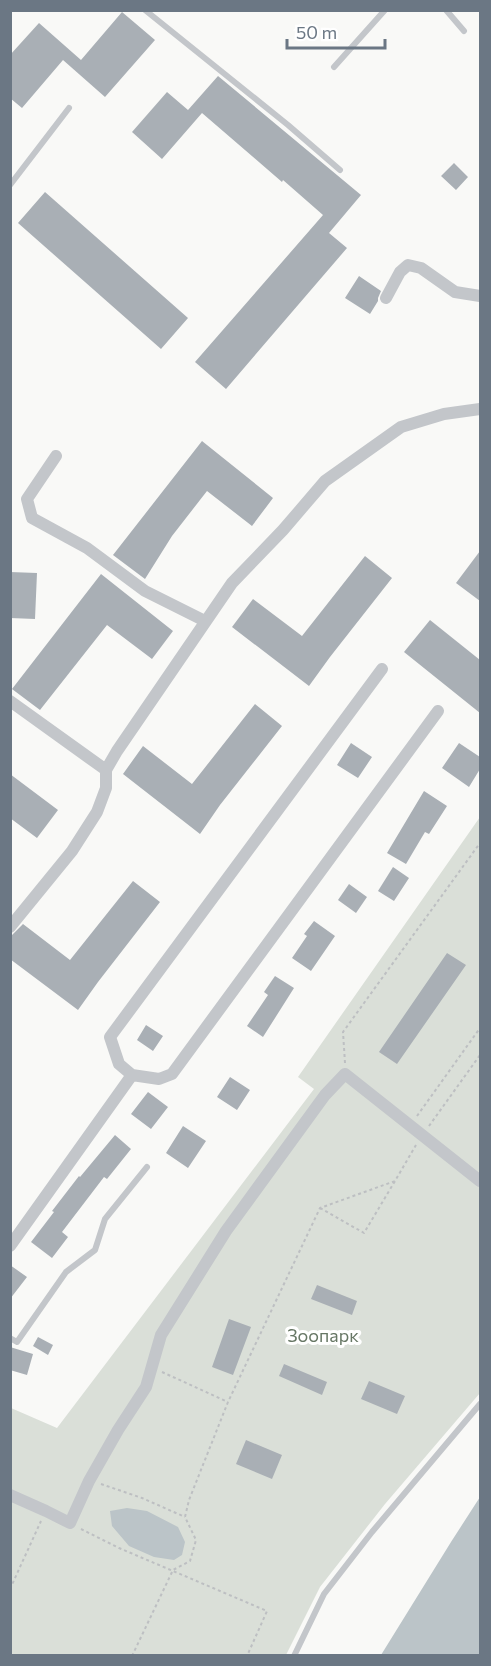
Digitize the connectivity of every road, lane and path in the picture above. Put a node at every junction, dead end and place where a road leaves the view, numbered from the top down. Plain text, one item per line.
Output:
1 (145, 10) edge
2 (385, 10) edge
3 (446, 10) edge
4 (464, 31) dead end
5 (334, 67) dead end
6 (69, 108) dead end
7 (340, 170) dead end
8 (10, 185) edge
9 (480, 296) edge
10 (386, 298) dead end
11 (480, 409) edge
12 (56, 456) dead end
13 (205, 621) junction
14 (382, 669) dead end
15 (10, 701) edge
16 (438, 711) dead end
17 (106, 770) junction
18 (480, 843) edge
19 (10, 927) edge
20 (480, 1028) edge
21 (480, 1055) edge
22 (345, 1074) junction
23 (132, 1075) junction
24 (410, 1125) junction
25 (423, 1134) junction
26 (147, 1167) dead end
27 (395, 1180) junction
28 (480, 1181) edge
29 (320, 1208) junction
30 (10, 1246) edge
31 (10, 1338) edge
32 (152, 1368) junction
33 (228, 1402) junction
34 (480, 1404) edge
35 (90, 1481) junction
36 (10, 1495) edge
37 (46, 1511) junction
38 (185, 1517) junction
39 (70, 1523) junction
40 (173, 1570) junction
41 (10, 1589) edge
42 (132, 1656) edge
43 (248, 1656) edge
44 (294, 1656) edge

1 - 7 lane
2 - 5 lane
3 - 4 lane
6 - 8 lane
9 - 10 street
11 - 13 street
12 - 13 street
13 - 17 street
14 - 23 street
15 - 17 street
16 - 23 street
17 - 19 street
18 - 22 path
20 - 24 path
21 - 25 path
22 - 24 street
22 - 32 street
23 - 30 street
24 - 25 street
25 - 27 path
25 - 28 street
26 - 31 lane
27 - 29 path
27 - 29 path
29 - 33 path
32 - 33 path
32 - 35 street
33 - 38 path
34 - 44 lane
35 - 38 path
35 - 39 street
36 - 37 street
37 - 39 street
37 - 41 path
38 - 40 path
39 - 40 path
40 - 42 path
40 - 43 path

